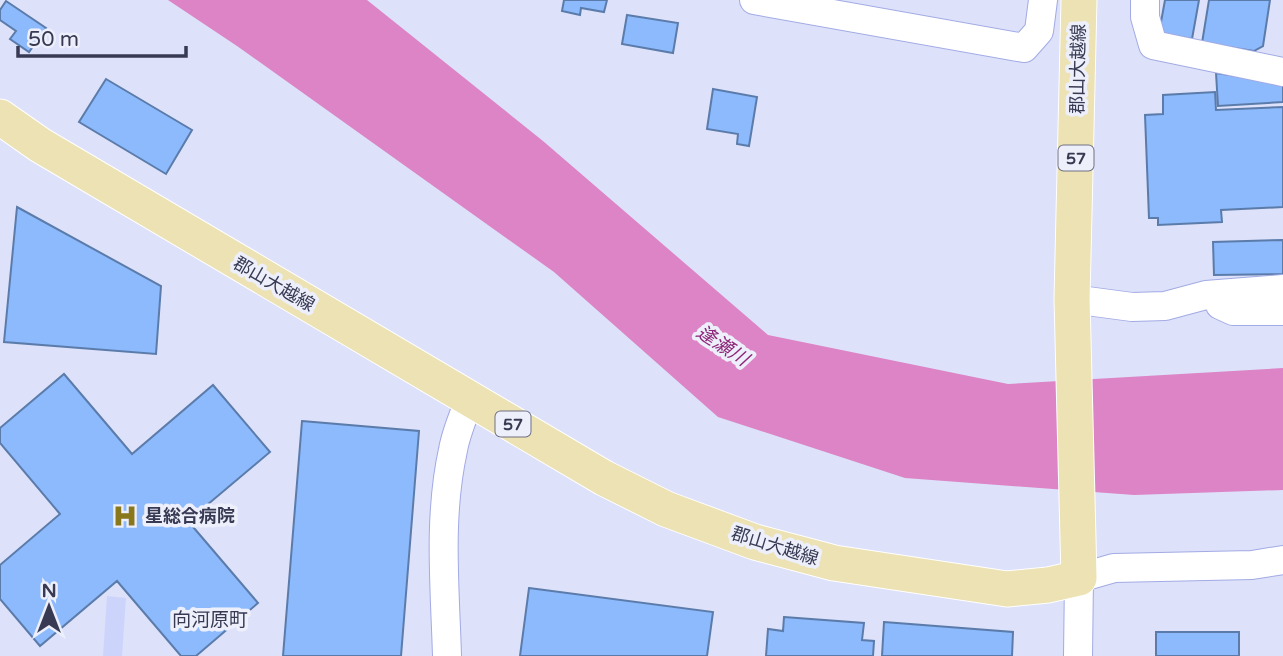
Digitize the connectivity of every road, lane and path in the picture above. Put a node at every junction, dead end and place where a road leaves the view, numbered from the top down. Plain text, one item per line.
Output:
1 (754, 0) edge
2 (1043, 0) edge
3 (1079, 0) edge
4 (1145, 0) edge
5 (1283, 72) edge
6 (0, 117) edge
7 (1283, 289) edge
8 (1206, 295) junction
9 (1072, 307) junction
10 (1283, 311) edge
11 (470, 399) junction
12 (1283, 560) edge
13 (1078, 568) junction
14 (447, 656) edge
15 (1078, 656) edge

1 - 2 street
3 - 9 main road, 郡山大越線 / 57
4 - 5 street
6 - 11 main road, 郡山大越線 / 57
7 - 8 street
8 - 9 street
8 - 10 street
9 - 13 main road, 郡山大越線 / 57
11 - 13 main road, 郡山大越線 / 57
11 - 14 street
12 - 13 street
13 - 15 street

